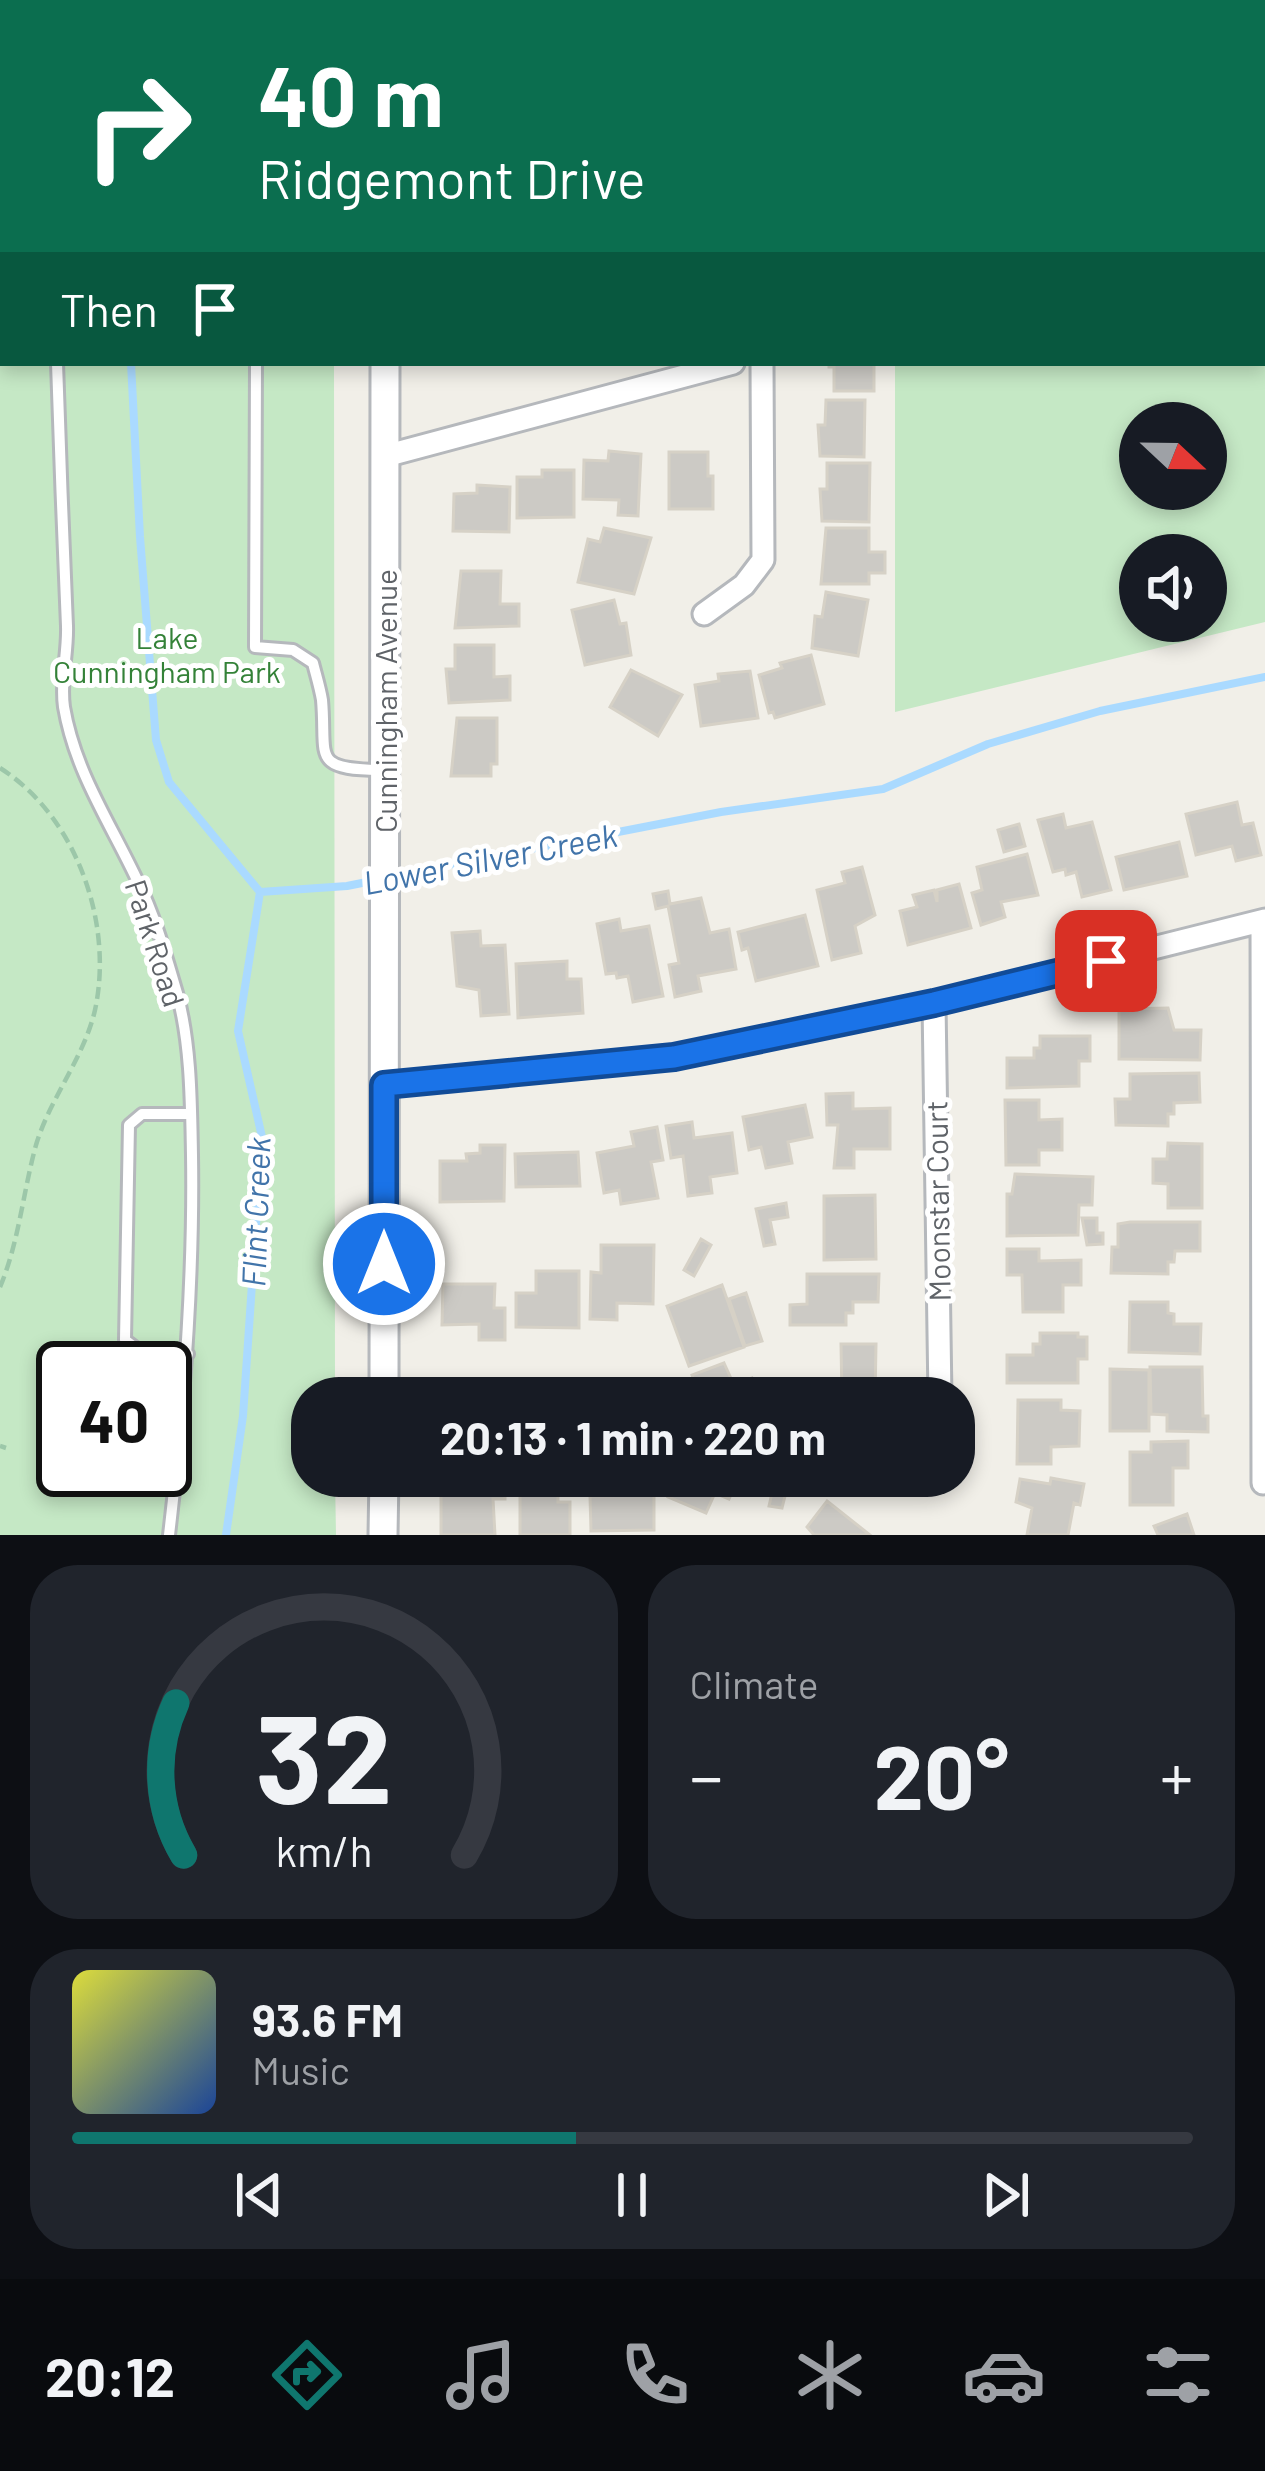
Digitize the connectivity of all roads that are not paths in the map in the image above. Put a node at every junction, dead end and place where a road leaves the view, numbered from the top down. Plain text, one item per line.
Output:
1 (57, 366) edge
2 (256, 366) edge
3 (385, 366) edge
4 (722, 366) edge
5 (762, 366) edge
6 (385, 457) junction
7 (704, 614) dead end
8 (385, 770) junction
9 (1264, 921) edge
10 (934, 1003) junction
11 (384, 1085) junction
12 (191, 1114) junction
13 (126, 1341) edge
14 (189, 1341) edge
15 (384, 1377) edge
16 (940, 1377) edge
17 (1263, 1483) edge
18 (173, 1497) edge
19 (383, 1497) edge
20 (169, 1535) edge
21 (383, 1535) edge

1 - 12 lane, Park Road
2 - 8 lane
3 - 6 street, Cunningham Avenue
4 - 6 street
5 - 7 street
6 - 8 street, Cunningham Avenue
8 - 11 street, Cunningham Avenue
9 - 10 street
9 - 17 street
10 - 11 street
10 - 16 street, Moonstar Court
11 - 15 street, Cunningham Avenue
12 - 13 lane
12 - 14 lane, Park Road
18 - 20 lane, Park Road
19 - 21 street

